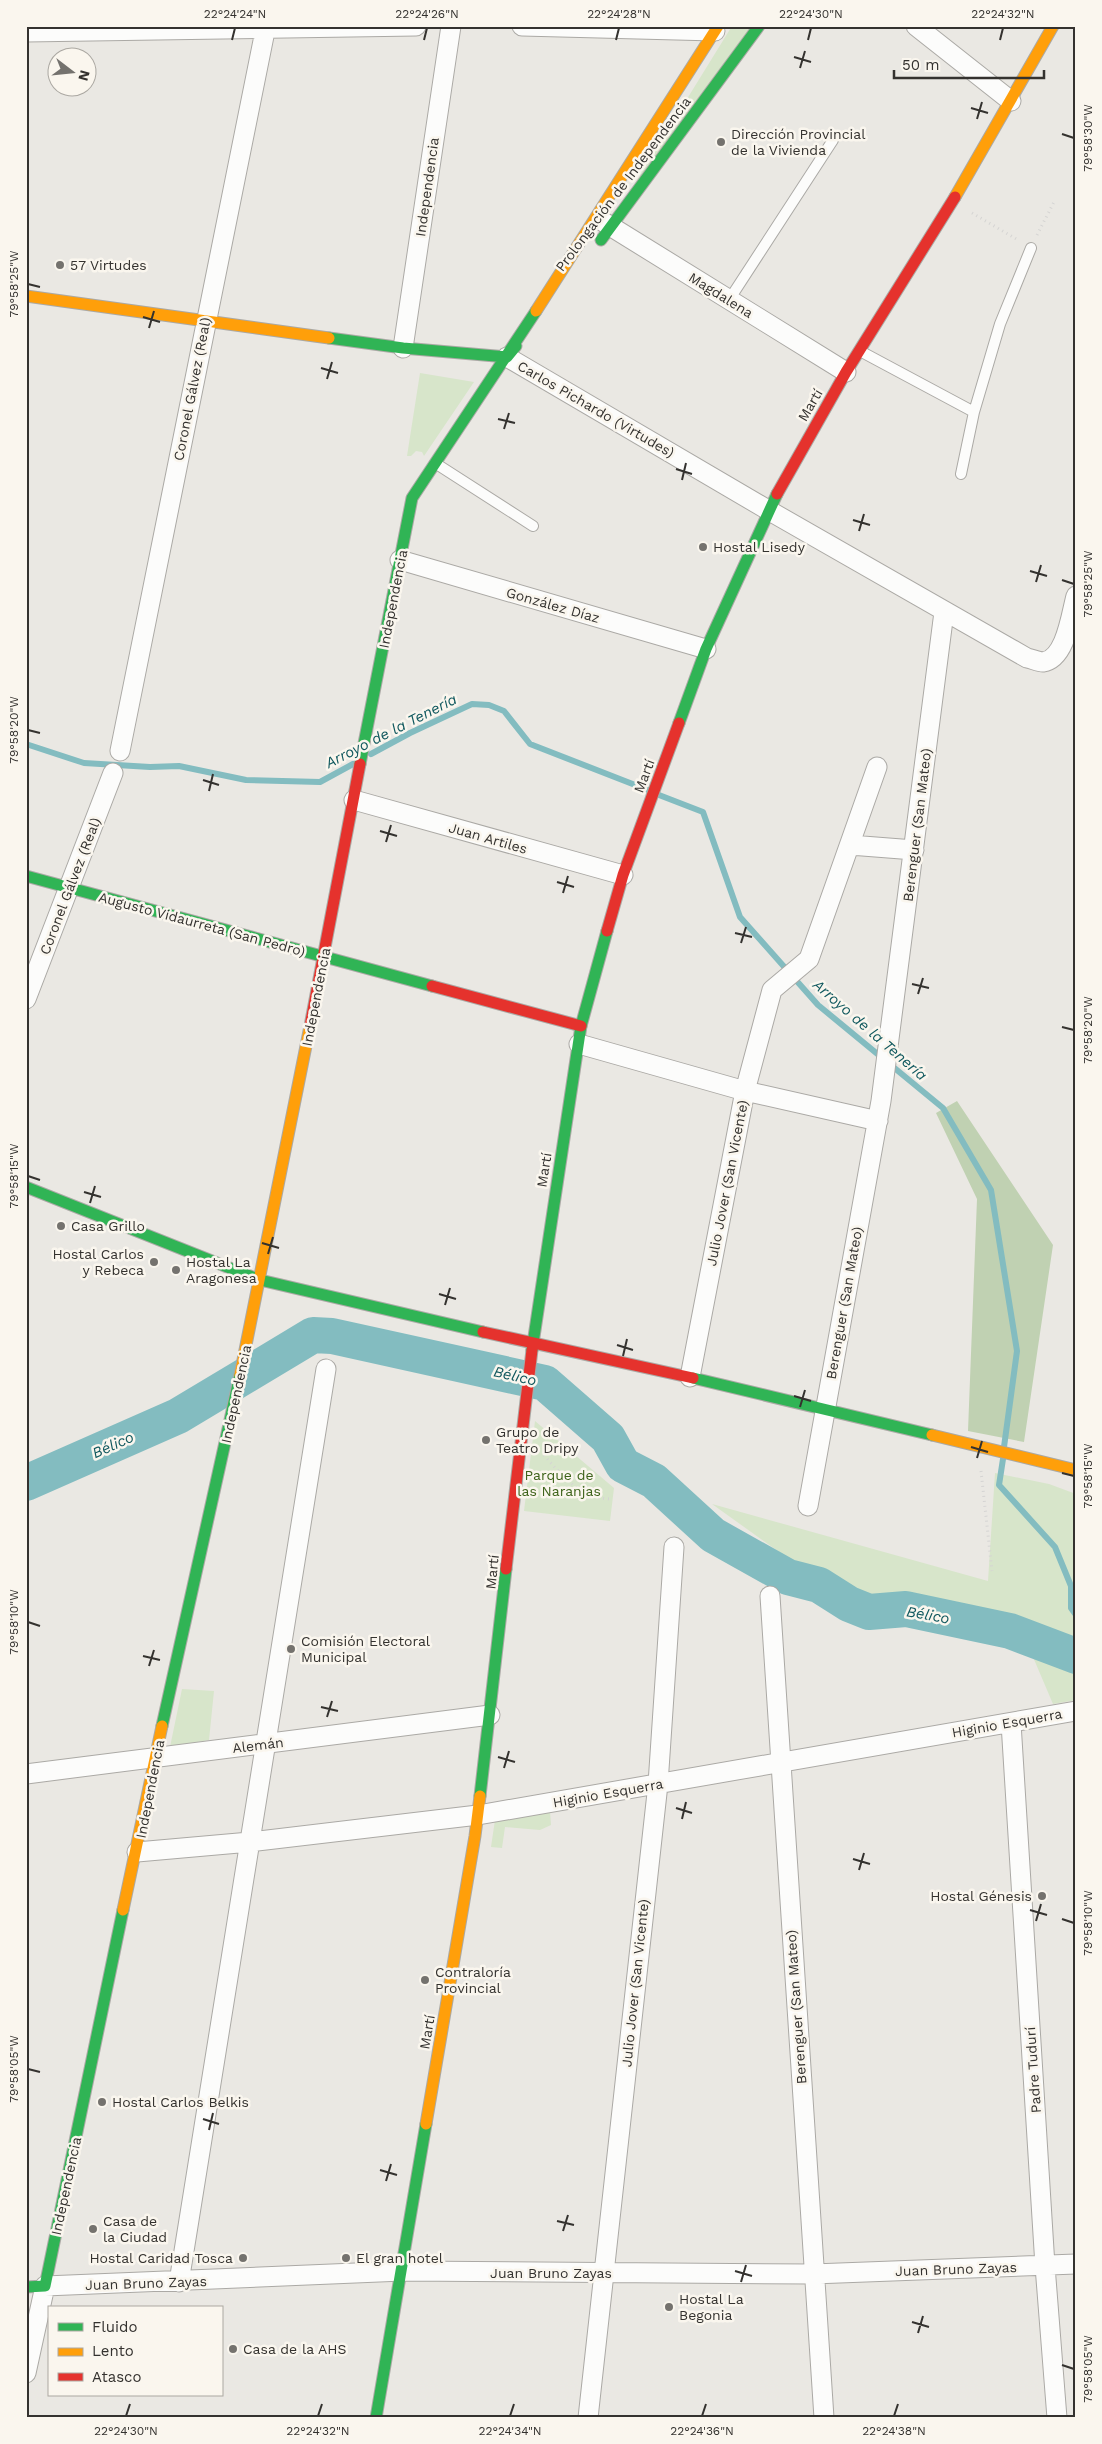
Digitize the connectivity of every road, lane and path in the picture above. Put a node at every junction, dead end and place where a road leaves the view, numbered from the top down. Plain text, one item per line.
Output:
1 (416, 26) edge
2 (451, 26) edge
3 (522, 26) edge
4 (759, 26) edge
5 (916, 26) edge
6 (1053, 26) edge
7 (265, 27) edge
8 (717, 29) edge
9 (26, 32) edge
10 (1011, 101) junction
11 (833, 140) dead end
12 (952, 202) junction
13 (1054, 202) dead end
14 (604, 223) junction
15 (1031, 248) junction
16 (594, 250) dead end
17 (575, 273) dead end
18 (26, 296) edge
19 (729, 300) junction
20 (205, 321) junction
21 (404, 348) junction
22 (859, 351) junction
23 (507, 357) junction
24 (846, 372) junction
25 (974, 412) junction
26 (435, 463) junction
27 (961, 474) dead end
28 (412, 498) joint
29 (768, 510) junction
30 (533, 526) dead end
31 (400, 560) junction
32 (1076, 596) edge
33 (944, 612) junction
34 (706, 649) junction
35 (120, 751) dead end
36 (877, 767) dead end
37 (113, 774) dead end
38 (355, 791) junction
39 (850, 844) junction
40 (914, 850) junction
41 (623, 875) junction
42 (26, 876) edge
43 (69, 888) junction
44 (323, 957) junction
45 (26, 999) edge
46 (580, 1035) junction
47 (744, 1091) junction
48 (878, 1120) junction
49 (26, 1187) edge
50 (260, 1280) junction
51 (533, 1344) junction
52 (326, 1370) dead end
53 (690, 1377) junction
54 (825, 1411) junction
55 (978, 1448) junction
56 (542, 1453) dead end
57 (1076, 1470) edge
58 (613, 1499) dead end
59 (808, 1506) dead end
60 (674, 1547) dead end
61 (992, 1571) dead end
62 (770, 1596) dead end
63 (1076, 1712) edge
64 (490, 1715) junction
65 (1011, 1723) junction
66 (266, 1744) junction
67 (156, 1758) junction
68 (781, 1763) junction
69 (26, 1774) edge
70 (658, 1784) junction
71 (478, 1815) junction
72 (250, 1842) junction
73 (137, 1852) junction
74 (1076, 2264) edge
75 (1045, 2266) junction
76 (403, 2271) junction
77 (603, 2273) junction
78 (813, 2274) junction
79 (179, 2282) junction
80 (26, 2286) edge
81 (45, 2286) junction
82 (26, 2373) edge
83 (376, 2418) edge
84 (588, 2418) edge
85 (824, 2418) edge
86 (1056, 2418) edge

1 - 7 street
2 - 21 street, Independencia
3 - 8 street
4 - 14 street, Prolongación de Independencia
5 - 10 street
6 - 10 street, Martí
7 - 9 street
7 - 20 street, Coronel Gálvez (Real)
8 - 14 street, Prolongación de Independencia
10 - 12 street, Martí
11 - 19 lane
12 - 15 path
12 - 22 street, Martí
13 - 15 path
14 - 16 street, Prolongación de Independencia
14 - 19 street, Magdalena
14 - 23 street, Prolongación de Independencia
15 - 25 lane
17 - 23 street, Prolongación de Independencia
18 - 20 street, Carlos Pichardo (Virtudes)
19 - 24 street, Magdalena
20 - 21 street, Carlos Pichardo (Virtudes)
20 - 35 street, Coronel Gálvez (Real)
21 - 23 street, Carlos Pichardo (Virtudes)
22 - 24 street, Martí
22 - 25 lane
23 - 26 street, Prolongación de Independencia
23 - 29 street, Carlos Pichardo (Virtudes)
24 - 29 street, Martí
25 - 27 lane
26 - 28 street, Prolongación de Independencia
26 - 30 lane
28 - 31 street, Independencia
29 - 33 street, Carlos Pichardo (Virtudes)
29 - 34 street, Martí
31 - 34 street, González Díaz
31 - 38 street, Independencia
32 - 33 street, Carlos Pichardo (Virtudes)
33 - 40 street, Berenguer (San Mateo)
34 - 41 street, Martí
36 - 39 street
37 - 43 street, Coronel Gálvez (Real)
38 - 41 street, Juan Artiles
38 - 44 street, Independencia
39 - 40 street
39 - 47 street, Julio Jover (San Vicente)
40 - 48 street, Berenguer (San Mateo)
41 - 46 street, Martí
42 - 43 street, Augusto Vidaurreta (San Pedro)
43 - 44 street, Augusto Vidaurreta (San Pedro)
43 - 45 street, Coronel Gálvez (Real)
44 - 46 street, Augusto Vidaurreta (San Pedro)
44 - 50 street, Independencia
46 - 47 street, Augusto Vidaurreta (San Pedro)
46 - 51 street, Martí
47 - 48 street, Augusto Vidaurreta (San Pedro)
47 - 53 street, Julio Jover (San Vicente)
48 - 54 street, Berenguer (San Mateo)
49 - 50 street
50 - 51 street
50 - 67 street, Independencia
51 - 53 street
51 - 64 street, Martí
52 - 66 street
53 - 54 street
54 - 55 street
54 - 59 street, Berenguer (San Mateo)
55 - 57 street
55 - 61 path
56 - 58 path
60 - 70 street, Julio Jover (San Vicente)
62 - 68 street, Berenguer (San Mateo)
63 - 65 street, Higinio Esquerra
64 - 66 street, Alemán
64 - 71 street, Martí
65 - 68 street, Higinio Esquerra
65 - 75 street, Padre Tudurí
66 - 67 street, Alemán
66 - 72 street
67 - 69 street, Alemán
67 - 73 street, Independencia
68 - 70 street, Higinio Esquerra
68 - 78 street, Berenguer (San Mateo)
70 - 71 street, Higinio Esquerra
70 - 77 street, Julio Jover (San Vicente)
71 - 72 street, Higinio Esquerra
71 - 76 street, Martí
72 - 73 street, Higinio Esquerra
72 - 79 street
73 - 81 street, Independencia
74 - 75 street, Juan Bruno Zayas
75 - 78 street, Juan Bruno Zayas
75 - 86 street, Padre Tudurí
76 - 77 street, Juan Bruno Zayas
76 - 79 street, Juan Bruno Zayas
76 - 83 street, Martí
77 - 78 street, Juan Bruno Zayas
77 - 84 street, Julio Jover (San Vicente)
78 - 85 street, Berenguer (San Mateo)
79 - 81 street, Juan Bruno Zayas
80 - 81 street, Juan Bruno Zayas
81 - 82 street

